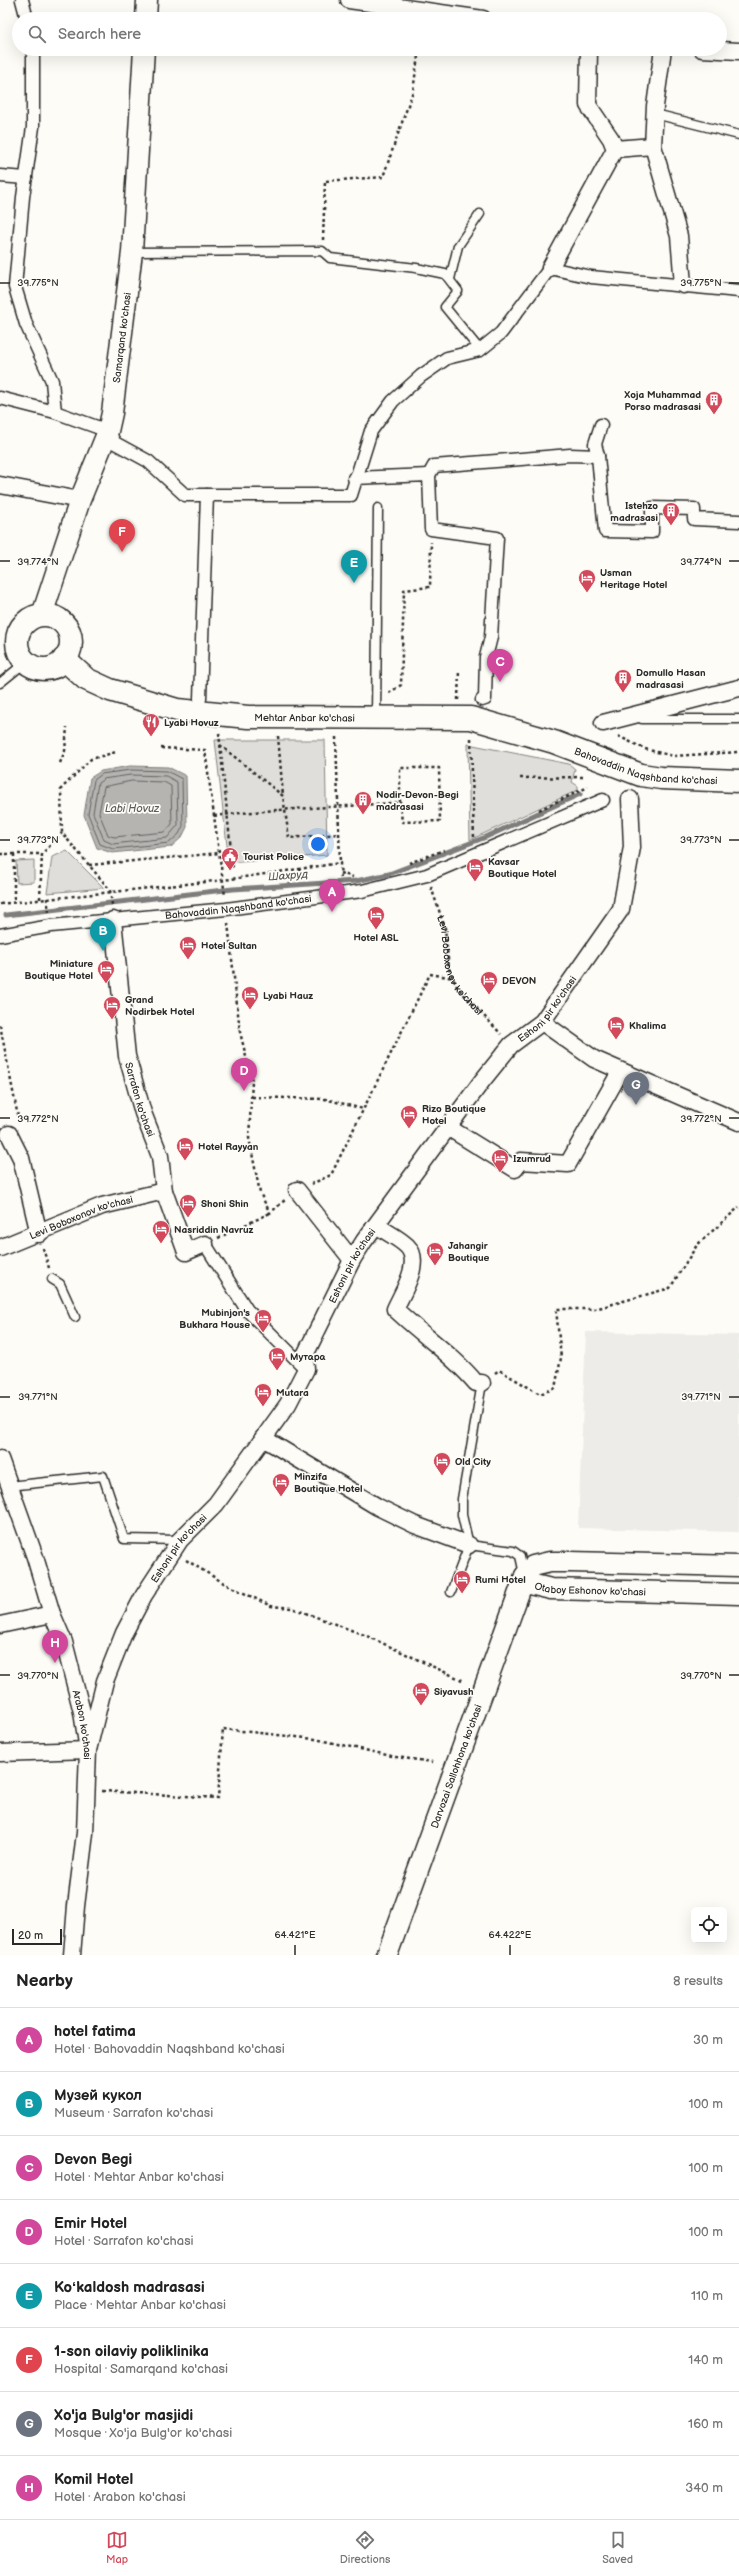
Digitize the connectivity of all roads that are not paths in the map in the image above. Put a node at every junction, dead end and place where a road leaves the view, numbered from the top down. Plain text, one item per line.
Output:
1 (22, 0) edge
2 (147, 0) edge
3 (349, 0) edge
4 (387, 2) edge
5 (25, 12) edge
6 (146, 12) edge
7 (443, 12) edge
8 (727, 50) edge
9 (739, 51) edge
10 (33, 56) edge
11 (144, 56) edge
12 (589, 56) edge
13 (662, 56) edge
14 (655, 114) junction
15 (739, 135) edge
16 (653, 146) junction
17 (616, 150) junction
18 (0, 176) edge
19 (26, 178) junction
20 (480, 214) dead end
21 (132, 252) junction
22 (550, 268) junction
23 (450, 279) junction
24 (683, 285) junction
25 (739, 291) edge
26 (480, 350) junction
27 (0, 398) edge
28 (55, 412) junction
29 (601, 425) dead end
30 (108, 431) junction
31 (598, 456) junction
32 (429, 475) junction
33 (354, 478) junction
34 (0, 485) edge
35 (207, 495) junction
36 (80, 500) junction
37 (378, 508) dead end
38 (739, 521) edge
39 (42, 615) junction
40 (64, 660) junction
41 (26, 662) junction
42 (0, 684) edge
43 (739, 688) edge
44 (200, 699) dead end
45 (482, 700) dead end
46 (377, 709) junction
47 (621, 718) junction
48 (739, 719) edge
49 (608, 728) road end
50 (554, 742) joint
51 (739, 781) edge
52 (630, 799) dead end
53 (603, 800) dead end
54 (113, 914) junction
55 (0, 935) edge
56 (542, 1022) junction
57 (620, 1072) junction
58 (739, 1122) edge
59 (449, 1128) junction
60 (5, 1136) edge
61 (297, 1190) road end
62 (164, 1191) junction
63 (376, 1225) junction
64 (39, 1234) junction
65 (205, 1244) joint
66 (0, 1248) edge
67 (352, 1260) junction
68 (52, 1280) road end
69 (75, 1317) dead end
70 (306, 1369) junction
71 (482, 1383) joint
72 (263, 1438) junction
73 (0, 1459) edge
74 (8, 1486) junction
75 (176, 1545) junction
76 (469, 1545) junction
77 (739, 1566) edge
78 (525, 1576) junction
79 (451, 1592) dead end
80 (739, 1594) edge
81 (52, 1614) junction
82 (0, 1625) edge
83 (88, 1750) junction
84 (0, 1753) edge
85 (72, 1955) edge
86 (387, 1955) edge

1 - 5 street
2 - 6 street
3 - 4 street
4 - 7 street
8 - 9 street
10 - 19 street
11 - 21 street, Samarqand ko'chasi
12 - 17 street
13 - 14 street
14 - 15 lane
14 - 16 street
16 - 17 street
16 - 24 street
17 - 22 street
18 - 19 street
19 - 28 street
20 - 23 lane
21 - 23 lane
21 - 30 street, Samarqand ko'chasi
22 - 24 street
22 - 26 street
23 - 26 lane
24 - 25 street
26 - 33 street
27 - 28 street
28 - 30 street
29 - 31 street
30 - 35 street
30 - 36 street, Samarqand ko'chasi
31 - 32 street
31 - 38 street
32 - 33 street
32 - 45 street
33 - 35 street
34 - 36 street
35 - 44 street
36 - 39 street, Samarqand ko'chasi
37 - 46 lane
39 - 40 main road
39 - 41 main road
40 - 41 main road
40 - 46 main road, Mehtar Anbar ko'chasi
41 - 42 lane
43 - 47 street
46 - 50 main road, Mehtar Anbar ko'chasi
47 - 48 lane
47 - 49 street
50 - 51 main road, Bahovaddin Naqshband ko'chasi
52 - 56 street, Eshoni pir ko'chasi
53 - 54 street, Bahovaddin Naqshband ko'chasi
54 - 55 street, Bahovaddin Naqshband ko'chasi
54 - 62 street, Sarrafon ko'chasi
56 - 57 street
56 - 59 street, Eshoni pir ko'chasi
57 - 58 street
57 - 59 street
59 - 63 street, Eshoni pir ko'chasi
60 - 64 street
61 - 67 street
62 - 64 street, Levi Boboxonov ko'chasi
62 - 65 street, Sarrafon ko'chasi
63 - 67 street, Eshoni pir ko'chasi
63 - 71 street
64 - 66 street, Levi Boboxonov ko'chasi
65 - 70 street
67 - 70 street, Eshoni pir ko'chasi
68 - 69 lane
70 - 72 street, Eshoni pir ko'chasi
71 - 76 lane
72 - 75 street, Eshoni pir ko'chasi
72 - 76 street
73 - 74 street, Arabon ko'chasi
74 - 75 lane
74 - 81 street, Arabon ko'chasi
75 - 83 street, Eshoni pir ko'chasi
76 - 78 lane
76 - 79 lane
77 - 78 street, Otaboy Eshonov ko'chasi
78 - 80 street, Otaboy Eshonov ko'chasi
78 - 86 street, Darvozai Sallohhona ko'chasi
81 - 82 street
81 - 83 street, Arabon ko'chasi
83 - 84 street
83 - 85 street, Arabon ko'chasi

